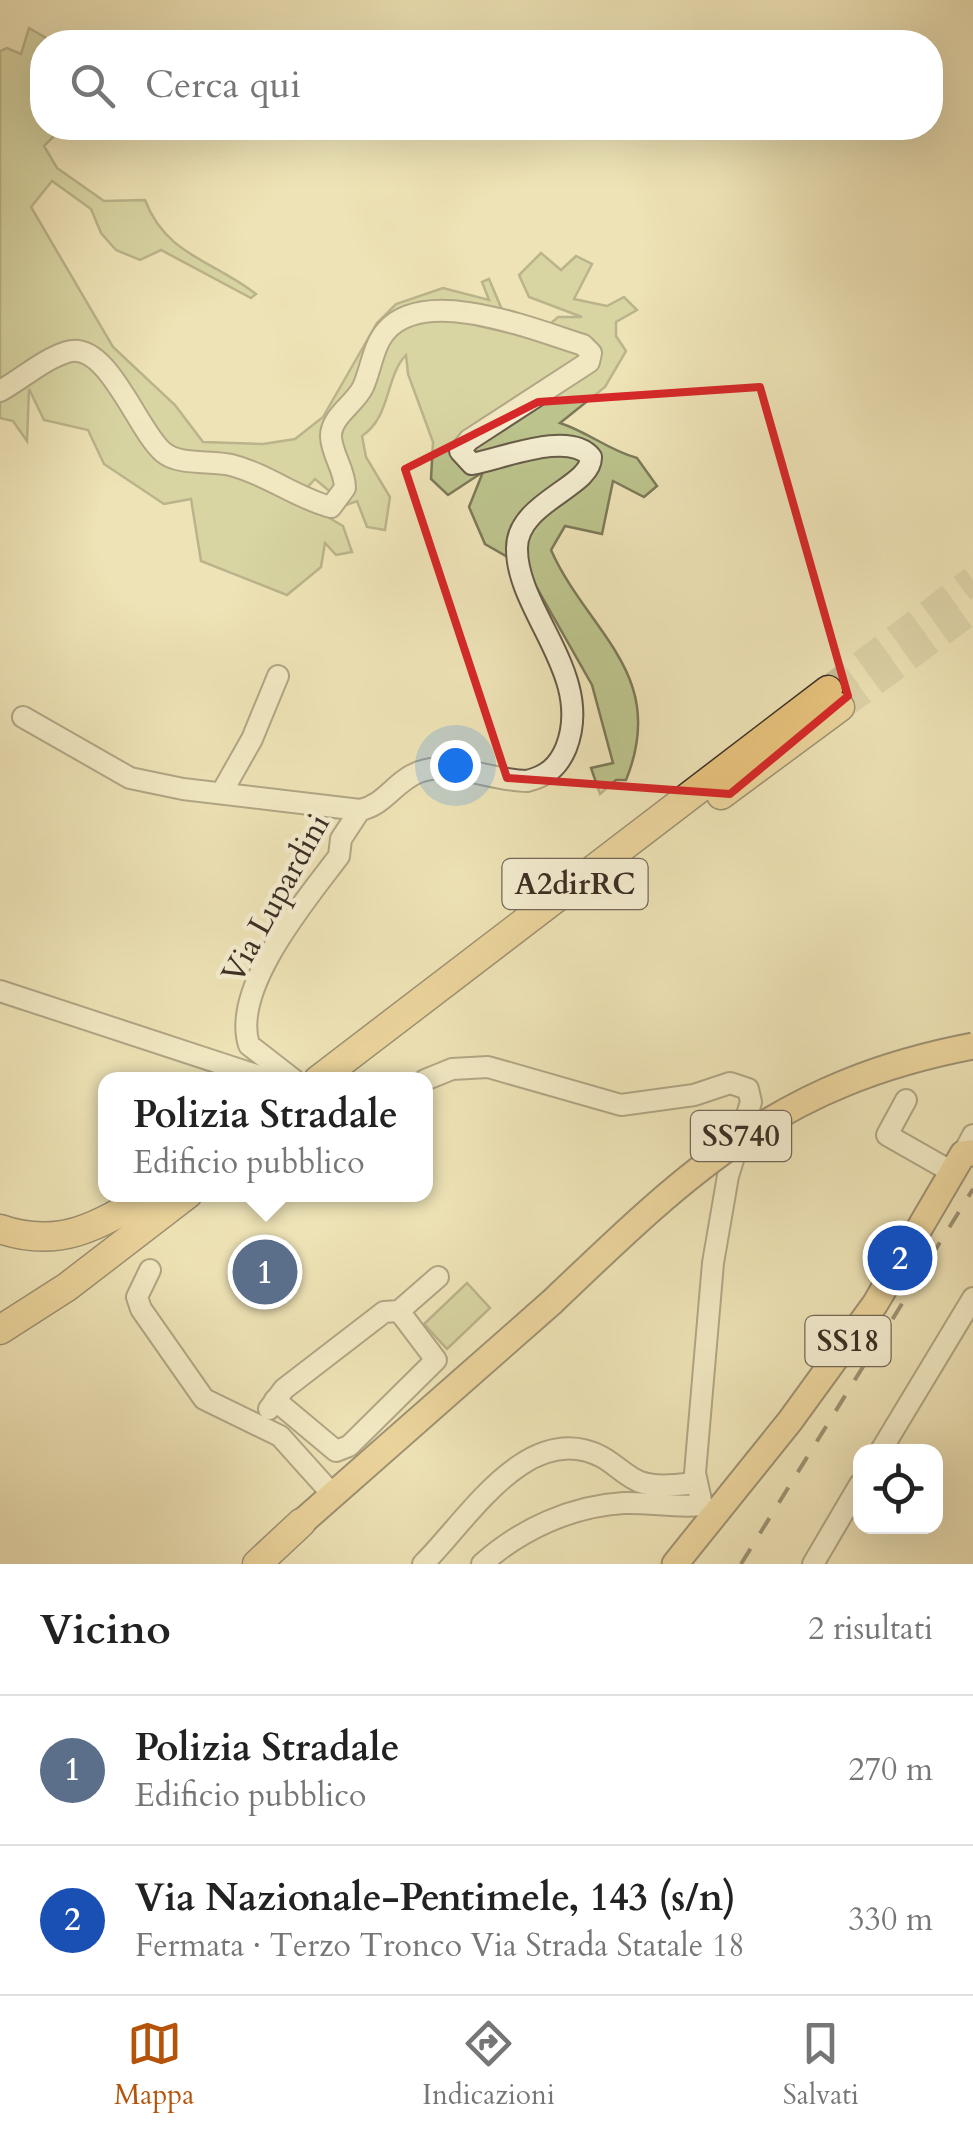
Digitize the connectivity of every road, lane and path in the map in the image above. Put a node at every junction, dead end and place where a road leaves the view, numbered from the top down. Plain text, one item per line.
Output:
1 (0, 391) edge
2 (278, 676) dead end
3 (834, 698) tunnel mouth
4 (23, 717) dead end
5 (222, 792) junction
6 (360, 810) junction
7 (0, 991) edge
8 (973, 1046) edge
9 (247, 1072) edge
10 (300, 1072) edge
11 (319, 1072) edge
12 (433, 1077) edge
13 (906, 1100) dead end
14 (965, 1153) edge
15 (137, 1202) edge
16 (155, 1202) edge
17 (178, 1202) edge
18 (0, 1229) edge
19 (150, 1270) dead end
20 (438, 1277) dead end
21 (67, 1287) junction
22 (973, 1298) edge
23 (399, 1311) junction
24 (0, 1316) edge
25 (0, 1330) edge
26 (0, 1343) edge
27 (276, 1400) junction
28 (257, 1425) junction
29 (885, 1444) edge
30 (695, 1483) junction
31 (333, 1495) junction
32 (853, 1496) edge
33 (708, 1510) junction
34 (301, 1523) joint
35 (257, 1564) edge
36 (424, 1564) edge
37 (482, 1564) edge
38 (675, 1564) edge
39 (813, 1564) edge

1 - 6 street, Via Lupardini
2 - 5 street
3 - 11 highway, A2dirRC
4 - 5 street
5 - 6 street
6 - 10 street, Via Lupardini
7 - 9 street
8 - 31 main road, SS740, bridge
12 - 30 street
13 - 14 street
14 - 33 main road, SS18
15 - 18 highway
16 - 24 highway
17 - 21 highway
19 - 28 street
20 - 23 street
21 - 25 highway
21 - 26 highway
22 - 29 street
23 - 27 street
23 - 27 street
27 - 28 street
28 - 31 street
30 - 33 street
30 - 36 street
31 - 34 main road
32 - 39 street
33 - 37 street
33 - 38 main road, SS18
34 - 35 highway

